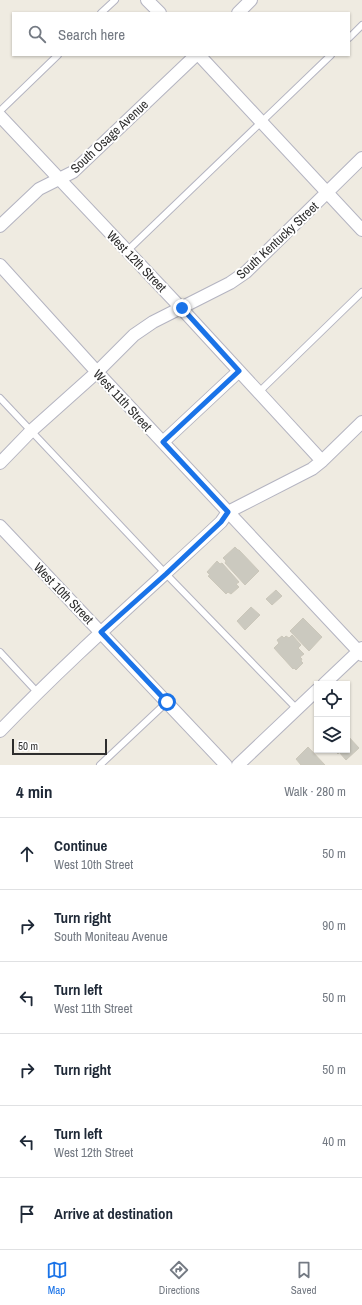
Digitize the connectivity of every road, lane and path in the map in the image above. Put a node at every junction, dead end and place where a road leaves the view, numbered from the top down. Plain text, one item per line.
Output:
1 (115, 0) edge
2 (147, 0) edge
3 (251, 0) edge
4 (102, 12) edge
5 (159, 12) edge
6 (239, 12) edge
7 (362, 25) edge
8 (350, 37) edge
9 (57, 56) edge
10 (195, 56) edge
11 (200, 56) edge
12 (330, 56) edge
13 (0, 111) edge
14 (0, 116) edge
15 (262, 122) junction
16 (362, 158) edge
17 (59, 178) junction
18 (327, 192) junction
19 (0, 226) edge
20 (362, 230) edge
21 (128, 251) junction
22 (0, 266) edge
23 (362, 292) edge
24 (182, 308) junction
25 (239, 371) junction
26 (97, 372) junction
27 (259, 392) junction
28 (0, 398) edge
29 (362, 422) edge
30 (31, 431) junction
31 (163, 442) junction
32 (322, 461) junction
33 (0, 463) edge
34 (228, 512) junction
35 (0, 526) edge
36 (166, 574) junction
37 (101, 632) junction
38 (361, 651) edge
39 (0, 652) edge
40 (327, 681) edge
41 (37, 692) junction
42 (314, 693) edge
43 (167, 702) junction
44 (297, 709) junction
45 (0, 731) edge
46 (100, 765) edge
47 (226, 765) edge
48 (238, 765) edge

1 - 4 lane
2 - 5 street
3 - 6 street
7 - 8 lane
9 - 13 lane
10 - 17 street, South Osage Avenue
11 - 15 street
12 - 15 lane
14 - 17 street, West 12th Street
15 - 18 street
15 - 21 lane
16 - 18 street, South Kentucky Street
17 - 19 street, South Osage Avenue
17 - 21 street, West 12th Street
18 - 20 street
18 - 24 street, South Kentucky Street
21 - 24 street, West 12th Street
22 - 26 street, West 11th Street
23 - 27 lane
24 - 25 street, West 12th Street
24 - 26 street, South Kentucky Street
25 - 27 street, West 12th Street
25 - 31 street
26 - 30 street, South Kentucky Street
26 - 31 street, West 11th Street
27 - 32 street, West 12th Street
28 - 30 lane
29 - 32 street
30 - 33 street, South Kentucky Street
30 - 36 lane
31 - 34 street, West 11th Street
32 - 34 street
34 - 36 street
34 - 38 street, West 11th Street
35 - 37 street, West 10th Street
36 - 37 street
36 - 44 lane
37 - 41 street
37 - 43 street, West 10th Street
38 - 40 street
39 - 41 lane
41 - 45 street
42 - 44 street
43 - 46 lane
43 - 47 street, West 10th Street
44 - 48 street

